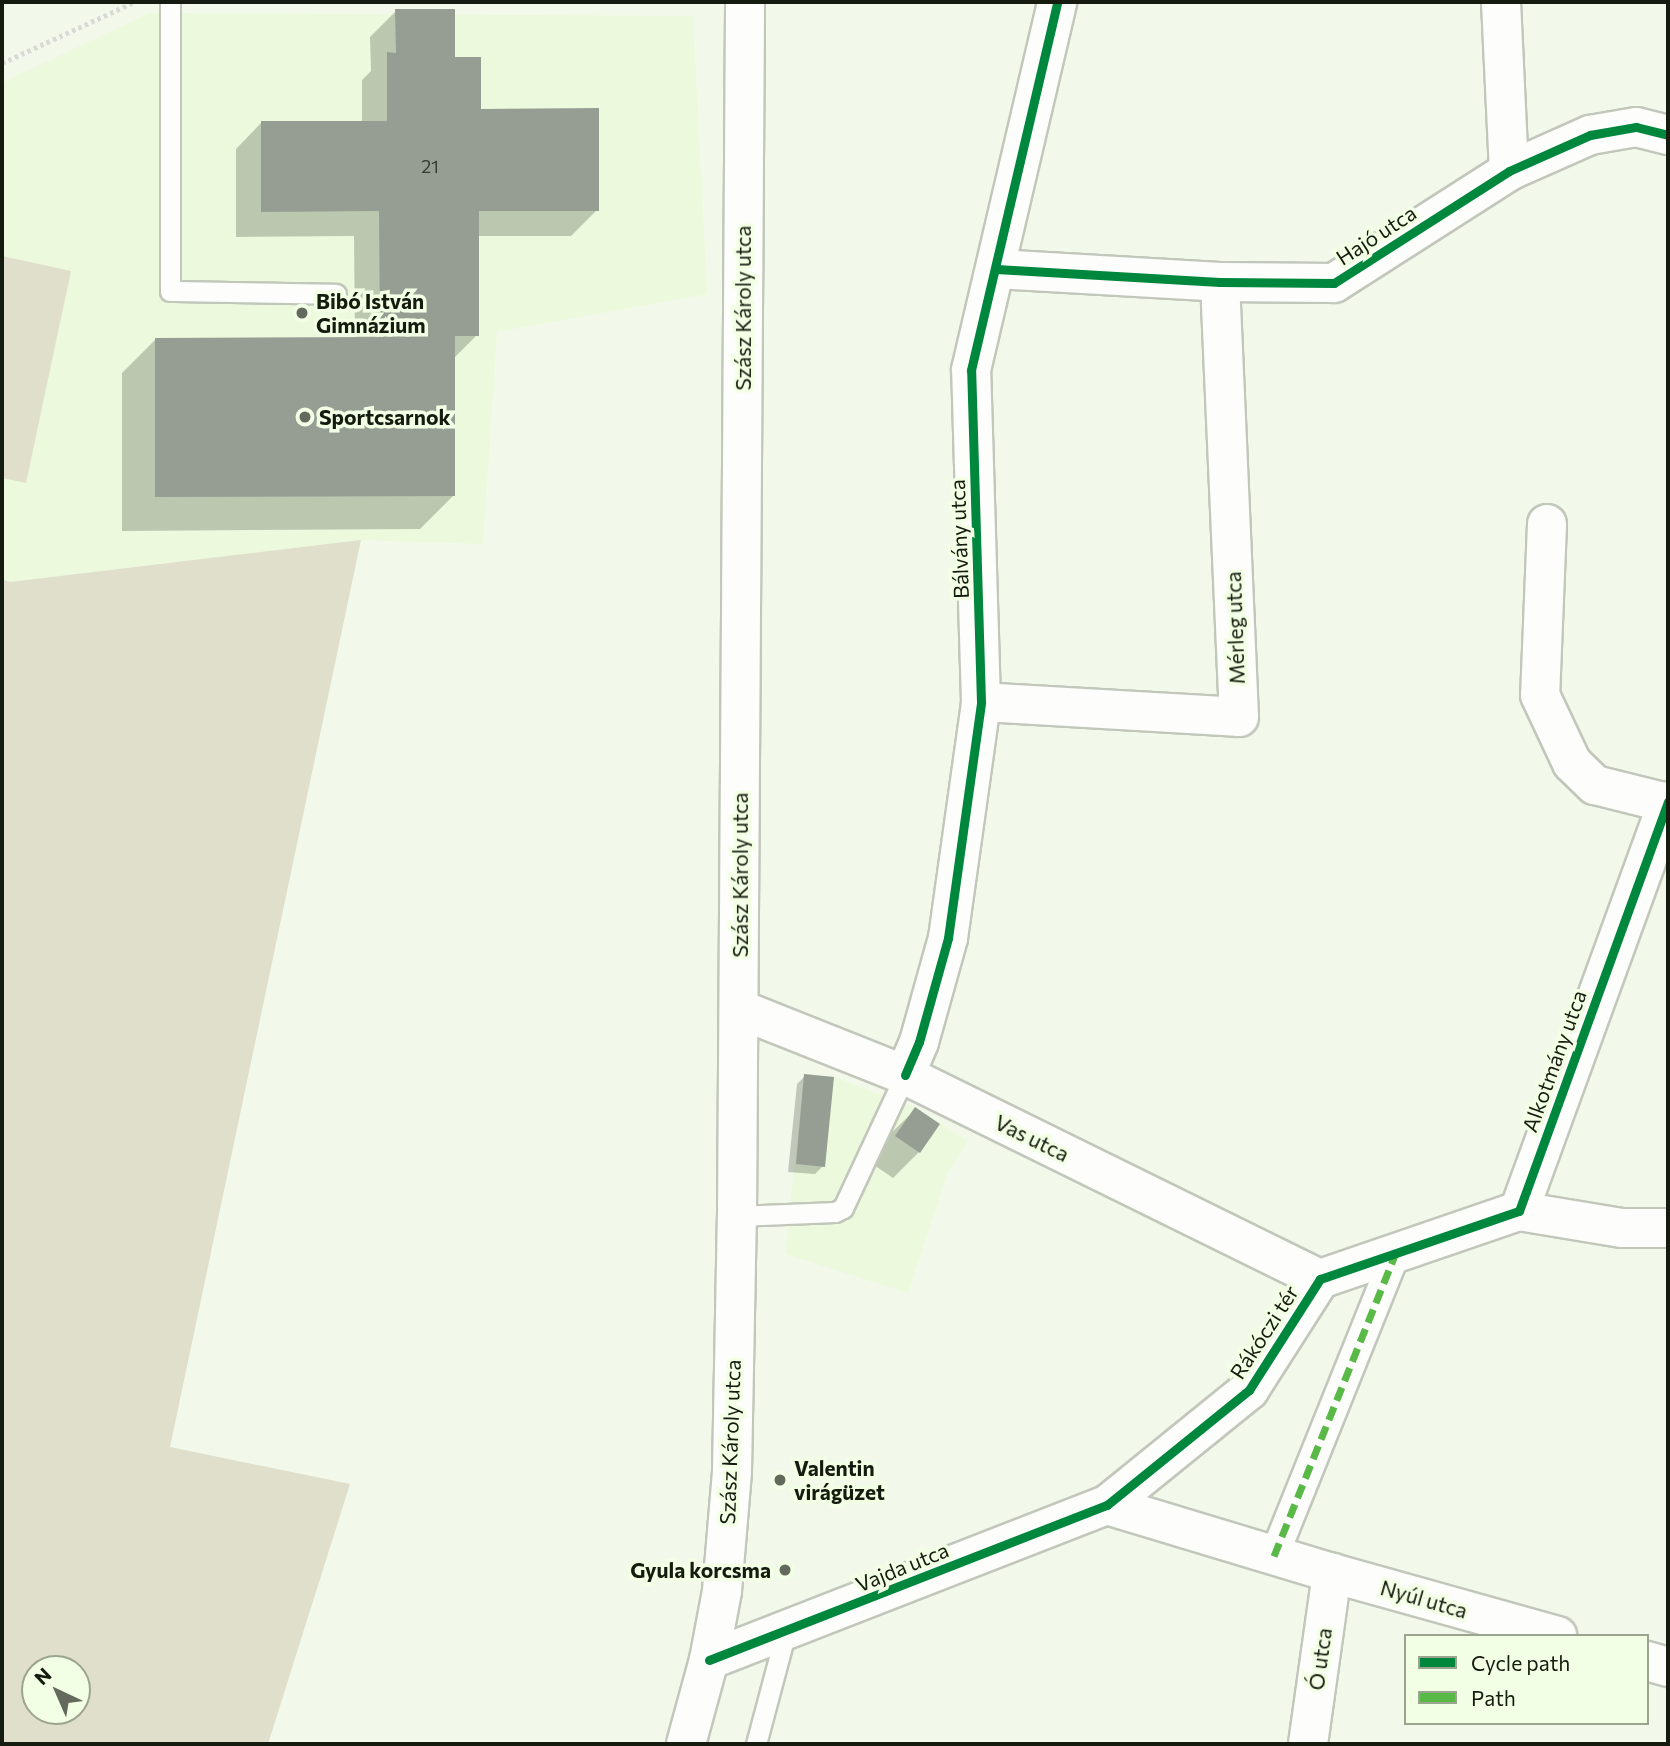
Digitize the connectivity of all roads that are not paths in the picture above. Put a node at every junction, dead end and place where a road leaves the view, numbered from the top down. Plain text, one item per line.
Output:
1 (170, 2) edge
2 (745, 2) edge
3 (1058, 2) edge
4 (1501, 2) edge
5 (1668, 135) edge
6 (1508, 171) junction
7 (996, 269) junction
8 (1220, 282) junction
9 (336, 294) dead end
10 (1547, 524) dead end
11 (981, 702) junction
12 (1668, 802) edge
13 (739, 1009) junction
14 (905, 1076) junction
15 (1519, 1210) junction
16 (737, 1216) junction
17 (1668, 1228) edge
18 (1396, 1253) junction
19 (1320, 1279) junction
20 (1107, 1505) junction
21 (1274, 1556) junction
22 (1332, 1573) junction
23 (786, 1631) junction
24 (1550, 1634) edge
25 (709, 1660) junction
26 (1649, 1662) edge
27 (1668, 1667) edge
28 (686, 1744) edge
29 (756, 1744) edge
30 (1308, 1744) edge

1 - 9 lane
2 - 13 street, Szász Károly utca
3 - 7 street, Bálvány utca
4 - 6 street
5 - 6 street, Hajó utca
6 - 8 street, Hajó utca
7 - 8 street, Hajó utca
7 - 11 street, Bálvány utca
8 - 11 street, Mérleg utca
10 - 12 street
11 - 14 street, Bálvány utca
12 - 15 street, Alkotmány utca
13 - 14 street, Vas utca
13 - 16 street, Szász Károly utca
14 - 16 lane
14 - 19 street, Vas utca
15 - 17 street
15 - 18 street
16 - 25 street, Szász Károly utca
18 - 19 street, Rákóczi tér
18 - 21 street
19 - 20 street, Rákóczi tér
20 - 21 street
20 - 23 street, Vajda utca
21 - 22 street
22 - 24 street, Nyúl utca
22 - 30 street, Ó utca
23 - 25 street, Vajda utca
23 - 29 lane
25 - 28 street, Szász Károly utca
26 - 27 street

